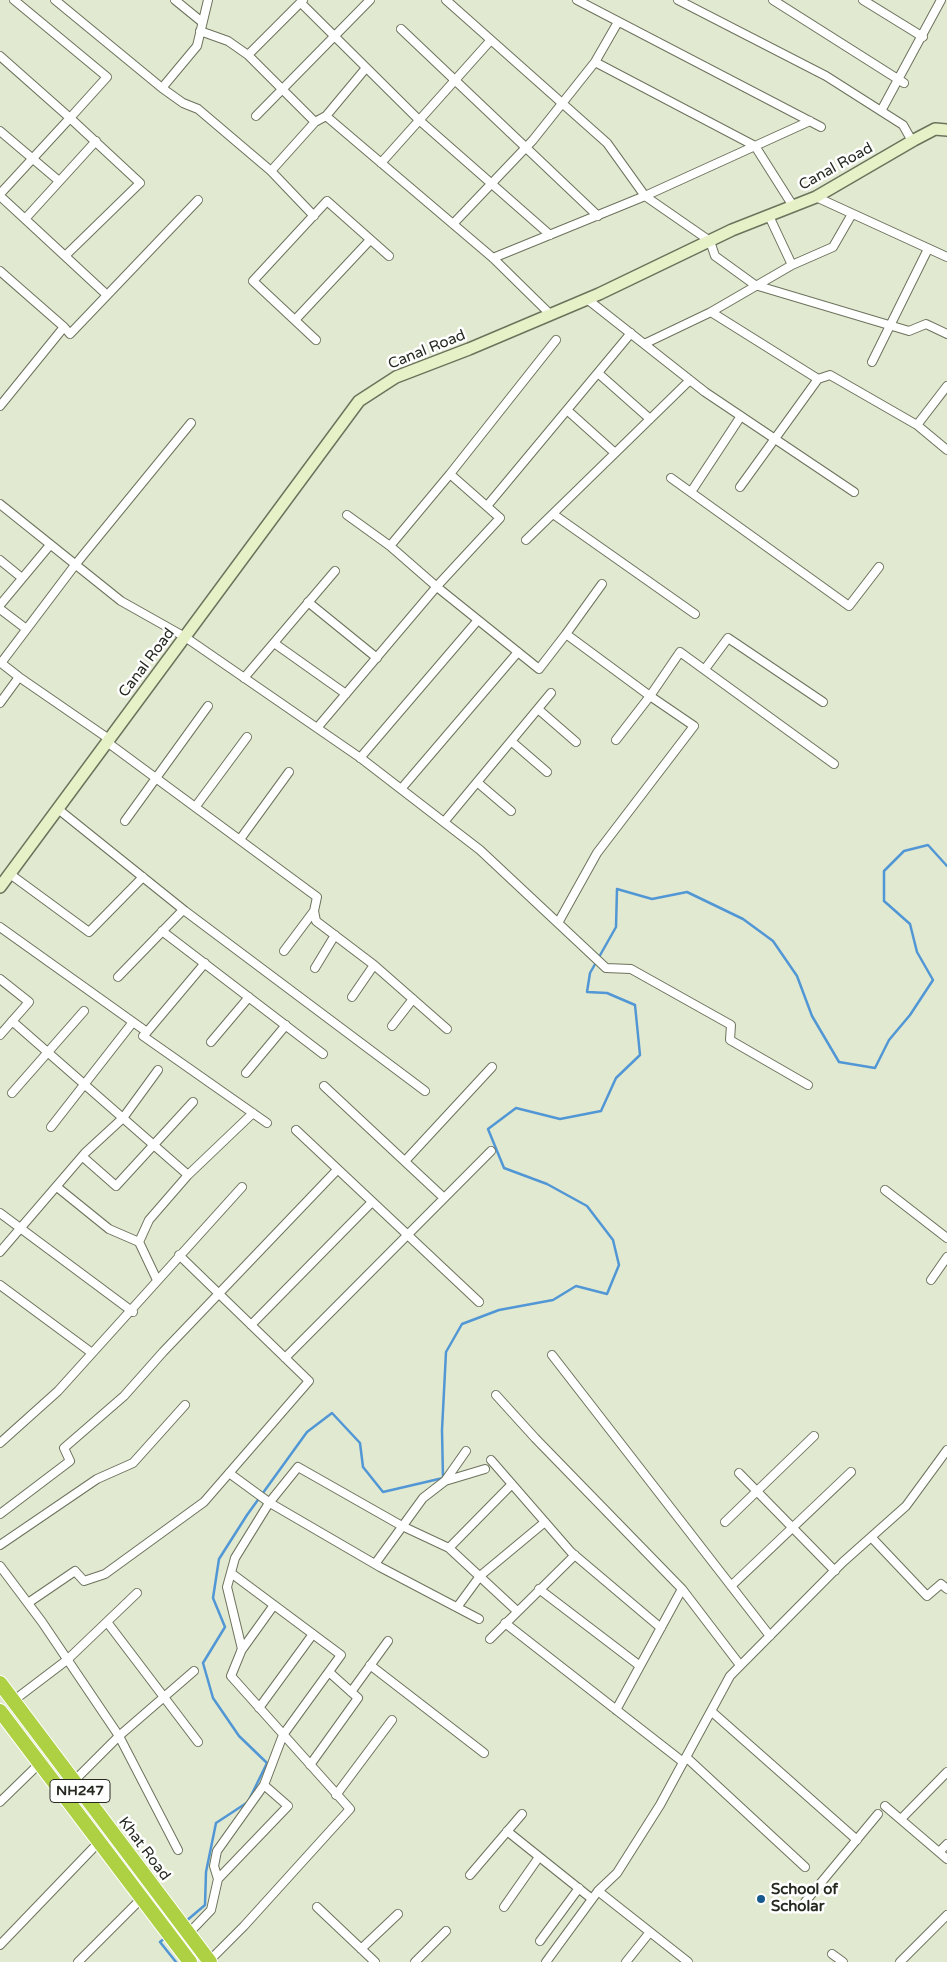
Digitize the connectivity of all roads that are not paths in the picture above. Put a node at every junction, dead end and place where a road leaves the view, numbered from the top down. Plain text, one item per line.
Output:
1 (14, 0) edge
2 (55, 0) edge
3 (175, 0) edge
4 (208, 0) edge
5 (370, 0) edge
6 (446, 0) edge
7 (577, 0) edge
8 (678, 0) edge
9 (773, 0) edge
10 (864, 0) edge
11 (941, 0) edge
12 (302, 1) edge
13 (875, 3) edge
14 (202, 22) junction
15 (618, 22) junction
16 (401, 29) dead end
17 (200, 31) junction
18 (334, 36) junction
19 (923, 37) junction
20 (490, 41) junction
21 (0, 56) edge
22 (248, 56) junction
23 (596, 62) junction
24 (366, 68) junction
25 (455, 80) junction
26 (901, 81) junction
27 (162, 88) junction
28 (281, 88) junction
29 (563, 103) junction
30 (881, 111) junction
31 (256, 116) dead end
32 (326, 116) junction
33 (70, 118) junction
34 (419, 120) junction
35 (810, 121) junction
36 (314, 122) junction
37 (821, 127) dead end
38 (947, 130) edge
39 (0, 131) edge
40 (96, 141) junction
41 (912, 141) junction
42 (755, 146) junction
43 (526, 148) junction
44 (32, 159) junction
45 (381, 163) junction
46 (271, 171) junction
47 (59, 181) junction
48 (492, 183) junction
49 (0, 195) edge
50 (645, 196) junction
51 (816, 197) junction
52 (198, 200) dead end
53 (793, 206) junction
54 (852, 214) junction
55 (314, 216) junction
56 (598, 216) junction
57 (769, 216) junction
58 (25, 219) junction
59 (452, 224) junction
60 (550, 235) junction
61 (370, 240) junction
62 (710, 241) junction
63 (928, 249) junction
64 (65, 256) junction
65 (389, 256) dead end
66 (947, 257) edge
67 (493, 258) junction
68 (792, 265) junction
69 (0, 271) edge
70 (757, 285) junction
71 (107, 295) junction
72 (587, 299) junction
73 (711, 312) junction
74 (550, 314) junction
75 (295, 320) junction
76 (890, 325) junction
77 (64, 327) junction
78 (631, 333) junction
79 (947, 334) edge
80 (316, 340) dead end
81 (556, 340) dead end
82 (644, 344) junction
83 (872, 362) dead end
84 (598, 373) junction
85 (818, 379) junction
86 (690, 380) junction
87 (947, 386) edge
88 (0, 406) edge
89 (566, 410) junction
90 (741, 416) junction
91 (650, 419) junction
92 (191, 423) dead end
93 (917, 425) junction
94 (775, 439) junction
95 (947, 450) edge
96 (615, 453) junction
97 (450, 474) junction
98 (671, 478) dead end
99 (740, 487) dead end
100 (691, 492) junction
101 (854, 492) dead end
102 (0, 504) edge
103 (487, 506) junction
104 (553, 514) junction
105 (347, 515) dead end
106 (526, 540) dead end
107 (50, 545) junction
108 (390, 546) junction
109 (0, 560) edge
110 (75, 565) junction
111 (879, 567) dead end
112 (334, 571) dead end
113 (22, 578) junction
114 (602, 584) dead end
115 (437, 587) junction
116 (308, 602) junction
117 (0, 604) edge
118 (0, 609) edge
119 (695, 614) dead end
120 (478, 620) junction
121 (25, 628) junction
122 (566, 634) junction
123 (185, 637) junction
124 (274, 642) junction
125 (518, 652) junction
126 (377, 658) junction
127 (704, 669) junction
128 (19, 677) junction
129 (244, 678) junction
130 (551, 693) dead end
131 (346, 694) junction
132 (650, 696) junction
133 (823, 702) dead end
134 (0, 703) edge
135 (208, 706) dead end
136 (538, 709) junction
137 (317, 728) junction
138 (247, 737) dead end
139 (108, 740) junction
140 (616, 740) dead end
141 (511, 741) junction
142 (576, 742) dead end
143 (360, 758) junction
144 (834, 764) dead end
145 (289, 772) dead end
146 (547, 772) dead end
147 (157, 777) junction
148 (477, 782) junction
149 (401, 789) junction
150 (196, 806) junction
151 (58, 809) junction
152 (511, 811) dead end
153 (125, 821) dead end
154 (444, 822) junction
155 (241, 838) junction
156 (10, 874) junction
157 (143, 877) junction
158 (0, 887) edge
159 (183, 910) junction
160 (314, 911) junction
161 (558, 923) junction
162 (0, 927) edge
163 (162, 931) junction
164 (335, 935) junction
165 (284, 951) dead end
166 (205, 963) junction
167 (374, 964) junction
168 (315, 968) dead end
169 (118, 977) dead end
170 (0, 979) edge
171 (249, 997) junction
172 (352, 997) dead end
173 (413, 999) junction
174 (84, 1012) dead end
175 (12, 1021) junction
176 (133, 1022) junction
177 (286, 1025) junction
178 (392, 1026) dead end
179 (447, 1029) dead end
180 (147, 1032) junction
181 (0, 1035) edge
182 (211, 1042) dead end
183 (48, 1052) junction
184 (323, 1054) dead end
185 (492, 1068) dead end
186 (158, 1070) dead end
187 (246, 1073) dead end
188 (84, 1084) junction
189 (808, 1085) dead end
190 (324, 1086) dead end
191 (425, 1091) dead end
192 (12, 1093) dead end
193 (193, 1102) dead end
194 (253, 1113) junction
195 (123, 1118) junction
196 (267, 1123) dead end
197 (51, 1127) dead end
198 (296, 1130) dead end
199 (155, 1146) junction
200 (491, 1151) dead end
201 (83, 1156) junction
202 (405, 1161) junction
203 (338, 1170) junction
204 (188, 1175) junction
205 (57, 1187) junction
206 (242, 1187) dead end
207 (885, 1190) dead end
208 (444, 1198) junction
209 (372, 1202) junction
210 (0, 1213) edge
211 (20, 1228) junction
212 (408, 1235) junction
213 (947, 1238) edge
214 (139, 1242) junction
215 (0, 1252) edge
216 (179, 1256) junction
217 (947, 1257) edge
218 (157, 1280) junction
219 (931, 1280) dead end
220 (0, 1285) edge
221 (218, 1294) junction
222 (479, 1302) dead end
223 (132, 1311) junction
224 (251, 1325) junction
225 (92, 1353) junction
226 (552, 1355) dead end
227 (285, 1358) junction
228 (496, 1395) dead end
229 (186, 1405) dead end
230 (814, 1436) dead end
231 (0, 1443) edge
232 (947, 1450) edge
233 (466, 1451) dead end
234 (491, 1460) dead end
235 (485, 1470) dead end
236 (851, 1472) dead end
237 (229, 1473) junction
238 (739, 1473) dead end
239 (445, 1481) junction
240 (512, 1484) junction
241 (757, 1492) junction
242 (269, 1503) junction
243 (0, 1514) edge
244 (545, 1522) junction
245 (725, 1522) dead end
246 (402, 1526) junction
247 (792, 1528) junction
248 (872, 1538) junction
249 (0, 1544) edge
250 (449, 1548) junction
251 (575, 1555) junction
252 (374, 1564) junction
253 (0, 1566) edge
254 (835, 1571) junction
255 (231, 1573) junction
256 (480, 1576) junction
257 (731, 1586) junction
258 (539, 1589) junction
259 (947, 1589) edge
260 (682, 1590) junction
261 (137, 1593) dead end
262 (28, 1604) junction
263 (274, 1605) junction
264 (458, 1606) junction
265 (517, 1611) junction
266 (479, 1619) dead end
267 (107, 1622) junction
268 (505, 1623) junction
269 (661, 1628) junction
270 (313, 1634) junction
271 (770, 1636) junction
272 (490, 1639) dead end
273 (388, 1641) dead end
274 (241, 1651) junction
275 (67, 1660) junction
276 (370, 1665) junction
277 (740, 1665) junction
278 (640, 1666) junction
279 (194, 1671) dead end
280 (329, 1672) junction
281 (0, 1683) edge
282 (351, 1692) junction
283 (164, 1697) junction
284 (13, 1701) junction
285 (259, 1708) junction
286 (616, 1710) junction
287 (0, 1711) edge
288 (711, 1711) junction
289 (392, 1720) dead end
290 (283, 1735) junction
291 (119, 1736) junction
292 (198, 1742) dead end
293 (484, 1753) dead end
294 (684, 1759) junction
295 (39, 1764) junction
296 (310, 1765) junction
297 (947, 1772) edge
298 (72, 1780) junction
299 (264, 1785) junction
300 (58, 1788) junction
301 (336, 1795) junction
302 (0, 1802) edge
303 (885, 1806) dead end
304 (522, 1814) dead end
305 (878, 1814) dead end
306 (901, 1819) junction
307 (507, 1831) junction
308 (857, 1840) junction
309 (99, 1842) junction
310 (947, 1844) edge
311 (178, 1850) dead end
312 (939, 1852) junction
313 (539, 1857) junction
314 (947, 1859) edge
315 (805, 1867) dead end
316 (470, 1875) dead end
317 (218, 1879) junction
318 (579, 1888) junction
319 (598, 1891) junction
320 (592, 1899) junction
321 (144, 1902) junction
322 (805, 1902) dead end
323 (317, 1907) dead end
324 (504, 1907) dead end
325 (398, 1914) dead end
326 (947, 1915) edge
327 (446, 1931) dead end
328 (650, 1932) junction
329 (188, 1934) junction
330 (540, 1941) dead end
331 (0, 1945) edge
332 (362, 1949) junction
333 (832, 1954) dead end
334 (210, 1961) edge
335 (78, 1962) edge
336 (190, 1962) edge
337 (375, 1962) edge
338 (415, 1962) edge
339 (546, 1962) edge
340 (626, 1962) edge
341 (688, 1962) edge
342 (843, 1962) edge
343 (900, 1962) edge

1 - 33 street
2 - 27 street
3 - 14 street
4 - 14 street
5 - 18 street
6 - 20 street
7 - 15 street
8 - 30 street
9 - 26 street
10 - 13 street
11 - 19 street
12 - 18 street
12 - 22 street
13 - 19 street
14 - 17 street
15 - 23 street
15 - 35 street
16 - 25 street
17 - 22 street
17 - 27 street
18 - 24 street
18 - 28 street
19 - 26 street
20 - 25 street
20 - 29 street
21 - 33 street
22 - 28 street
23 - 29 street
23 - 42 street
24 - 32 street
24 - 34 street
25 - 34 street
25 - 43 street
26 - 30 street
27 - 46 street
28 - 31 street
28 - 36 street
29 - 43 street
29 - 50 street
30 - 41 street
32 - 36 street
32 - 45 street
33 - 40 street
33 - 44 street
34 - 45 street
34 - 48 street
35 - 37 street
35 - 42 street
36 - 46 street
38 - 41 street, Canal Road
39 - 44 street
40 - 47 street
40 - 64 street
41 - 51 street, Canal Road
42 - 50 street
42 - 53 street
43 - 48 street
43 - 56 street
44 - 47 street
44 - 49 street
45 - 59 street
46 - 55 street
47 - 58 street
48 - 59 street
48 - 60 street
49 - 58 street
50 - 56 street
50 - 62 street
51 - 53 street, Canal Road
51 - 54 street
52 - 71 street
53 - 57 street, Canal Road
54 - 63 street
54 - 68 street
55 - 61 street
55 - 75 street
56 - 60 street
57 - 62 street, Canal Road
57 - 68 street
58 - 64 street
59 - 67 street
60 - 67 street
61 - 65 street
61 - 75 street
62 - 70 street
62 - 72 street, Canal Road
63 - 66 street
63 - 76 street
64 - 71 street
67 - 74 street
68 - 70 street
69 - 77 street
70 - 73 street
70 - 76 street
71 - 77 street
72 - 74 street, Canal Road
72 - 78 street
73 - 82 street
73 - 85 street
74 - 123 street, Canal Road
75 - 80 street
76 - 79 street
76 - 83 street
77 - 88 street
78 - 82 street
78 - 84 street
81 - 97 street
82 - 86 street
84 - 89 street
84 - 91 street
85 - 93 street
85 - 94 street
86 - 90 street
86 - 91 street
87 - 93 street
89 - 96 street
89 - 103 street
90 - 94 street
90 - 100 street
91 - 96 street
92 - 110 street
93 - 95 street
94 - 99 street
94 - 101 street
96 - 104 street
97 - 103 street
97 - 108 street
98 - 100 street
100 - 111 street
102 - 107 street
103 - 115 street
104 - 106 street
104 - 119 street
105 - 108 street
107 - 110 street
107 - 113 street
108 - 115 street
109 - 113 street
110 - 121 street
110 - 123 street
112 - 116 street
113 - 117 street
114 - 122 street
115 - 120 street
115 - 126 street
116 - 124 street
116 - 126 street
118 - 121 street
120 - 125 street
120 - 143 street
121 - 128 street
122 - 125 street
122 - 132 street
123 - 129 street
123 - 139 street, Canal Road
124 - 129 street
124 - 131 street
125 - 149 street
126 - 131 street
127 - 132 street
127 - 133 street
127 - 144 street
128 - 134 street
128 - 139 street
129 - 137 street
130 - 136 street
131 - 137 street
132 - 140 street
132 - 161 street
135 - 147 street
136 - 141 street
136 - 142 street
137 - 143 street
138 - 150 street
139 - 147 street
139 - 151 street, Canal Road
141 - 146 street
141 - 148 street
143 - 149 street
145 - 155 street
147 - 150 street
147 - 153 street
148 - 152 street
148 - 154 street
149 - 154 street
150 - 155 street
151 - 156 street, Canal Road
151 - 157 street
154 - 161 street
155 - 160 street
156 - 157 street
156 - 158 street, Canal Road
157 - 159 street
159 - 163 street
159 - 191 street
160 - 164 street
160 - 165 street
161 - 189 street
162 - 176 street
163 - 166 street
163 - 169 street
164 - 167 street
164 - 168 street
166 - 171 street
166 - 180 street
167 - 172 street
167 - 173 street
170 - 175 street
171 - 177 street
171 - 182 street
173 - 178 street
173 - 179 street
174 - 183 street
175 - 181 street
175 - 183 street
176 - 180 street
176 - 188 street
177 - 184 street
177 - 187 street
180 - 194 street
183 - 188 street
183 - 192 street
185 - 202 street
186 - 195 street
188 - 195 street
188 - 197 street
190 - 202 street
193 - 199 street
194 - 196 street
194 - 204 street
195 - 199 street
195 - 201 street
198 - 203 street
199 - 201 street
199 - 204 street
200 - 208 street
201 - 205 street
202 - 208 street
203 - 209 street
203 - 221 street
204 - 214 street
205 - 211 street
205 - 214 street
206 - 216 street
207 - 213 street
208 - 212 street
209 - 212 street
209 - 224 street
210 - 211 street
211 - 215 street
211 - 223 street
212 - 222 street
212 - 227 street
214 - 218 street
216 - 218 street
216 - 221 street
217 - 219 street
218 - 223 street
220 - 225 street
221 - 224 street
221 - 243 street
223 - 225 street
224 - 227 street
225 - 231 street
226 - 257 street
227 - 237 street
228 - 260 street
229 - 249 street
230 - 241 street
232 - 248 street
233 - 239 street
234 - 240 street
235 - 239 street
236 - 247 street
237 - 242 street
237 - 262 street
238 - 241 street
239 - 246 street
240 - 244 street
240 - 250 street
241 - 245 street
241 - 247 street
242 - 246 street
242 - 252 street
242 - 255 street
244 - 251 street
244 - 256 street
246 - 250 street
246 - 252 street
247 - 254 street
247 - 257 street
248 - 254 street
248 - 259 street
250 - 256 street
251 - 258 street
251 - 269 street
252 - 264 street
253 - 262 street
254 - 271 street
255 - 263 street
255 - 274 street
256 - 264 street
256 - 265 street
257 - 271 street
258 - 265 street
258 - 278 street
260 - 269 street
260 - 277 street
261 - 267 street
262 - 275 street
263 - 270 street
263 - 274 street
264 - 266 street
265 - 268 street
267 - 275 street
267 - 283 street
268 - 272 street
268 - 286 street
269 - 278 street
270 - 280 street
270 - 285 street
271 - 277 street
273 - 276 street
274 - 285 street
275 - 284 street
275 - 291 street
276 - 282 street
276 - 293 street
277 - 288 street
278 - 286 street
279 - 283 street
280 - 282 street
280 - 290 street
281 - 284 highway, Khat Road / NH247
282 - 296 street
283 - 291 street
283 - 292 street
284 - 298 highway, Khat Road / NH247
285 - 290 street
286 - 294 street
287 - 295 highway, Khat Road / NH247
288 - 294 street
288 - 308 street
289 - 301 street
290 - 296 street
290 - 299 street
291 - 298 street
291 - 311 street
294 - 315 street
294 - 319 street
295 - 300 highway, Khat Road / NH247
295 - 302 street
296 - 301 street
297 - 306 street
298 - 300 highway
298 - 329 highway, Khat Road / NH247
299 - 317 street
299 - 317 street
300 - 309 highway, Khat Road / NH247
301 - 334 street
303 - 306 street
304 - 307 street
305 - 308 street
306 - 312 street
307 - 313 street
307 - 316 street
308 - 322 street
309 - 321 highway, Khat Road / NH247
309 - 331 street
310 - 312 street
312 - 314 street
313 - 318 street
313 - 324 street
317 - 329 street
318 - 320 street
318 - 330 street
319 - 320 street
319 - 328 street
320 - 339 street
321 - 335 street
321 - 336 highway, Khat Road / NH247
323 - 332 street
325 - 332 street
326 - 343 street
327 - 338 street
328 - 340 street
328 - 341 street
329 - 334 highway, Khat Road / NH247
332 - 337 street
333 - 342 street

